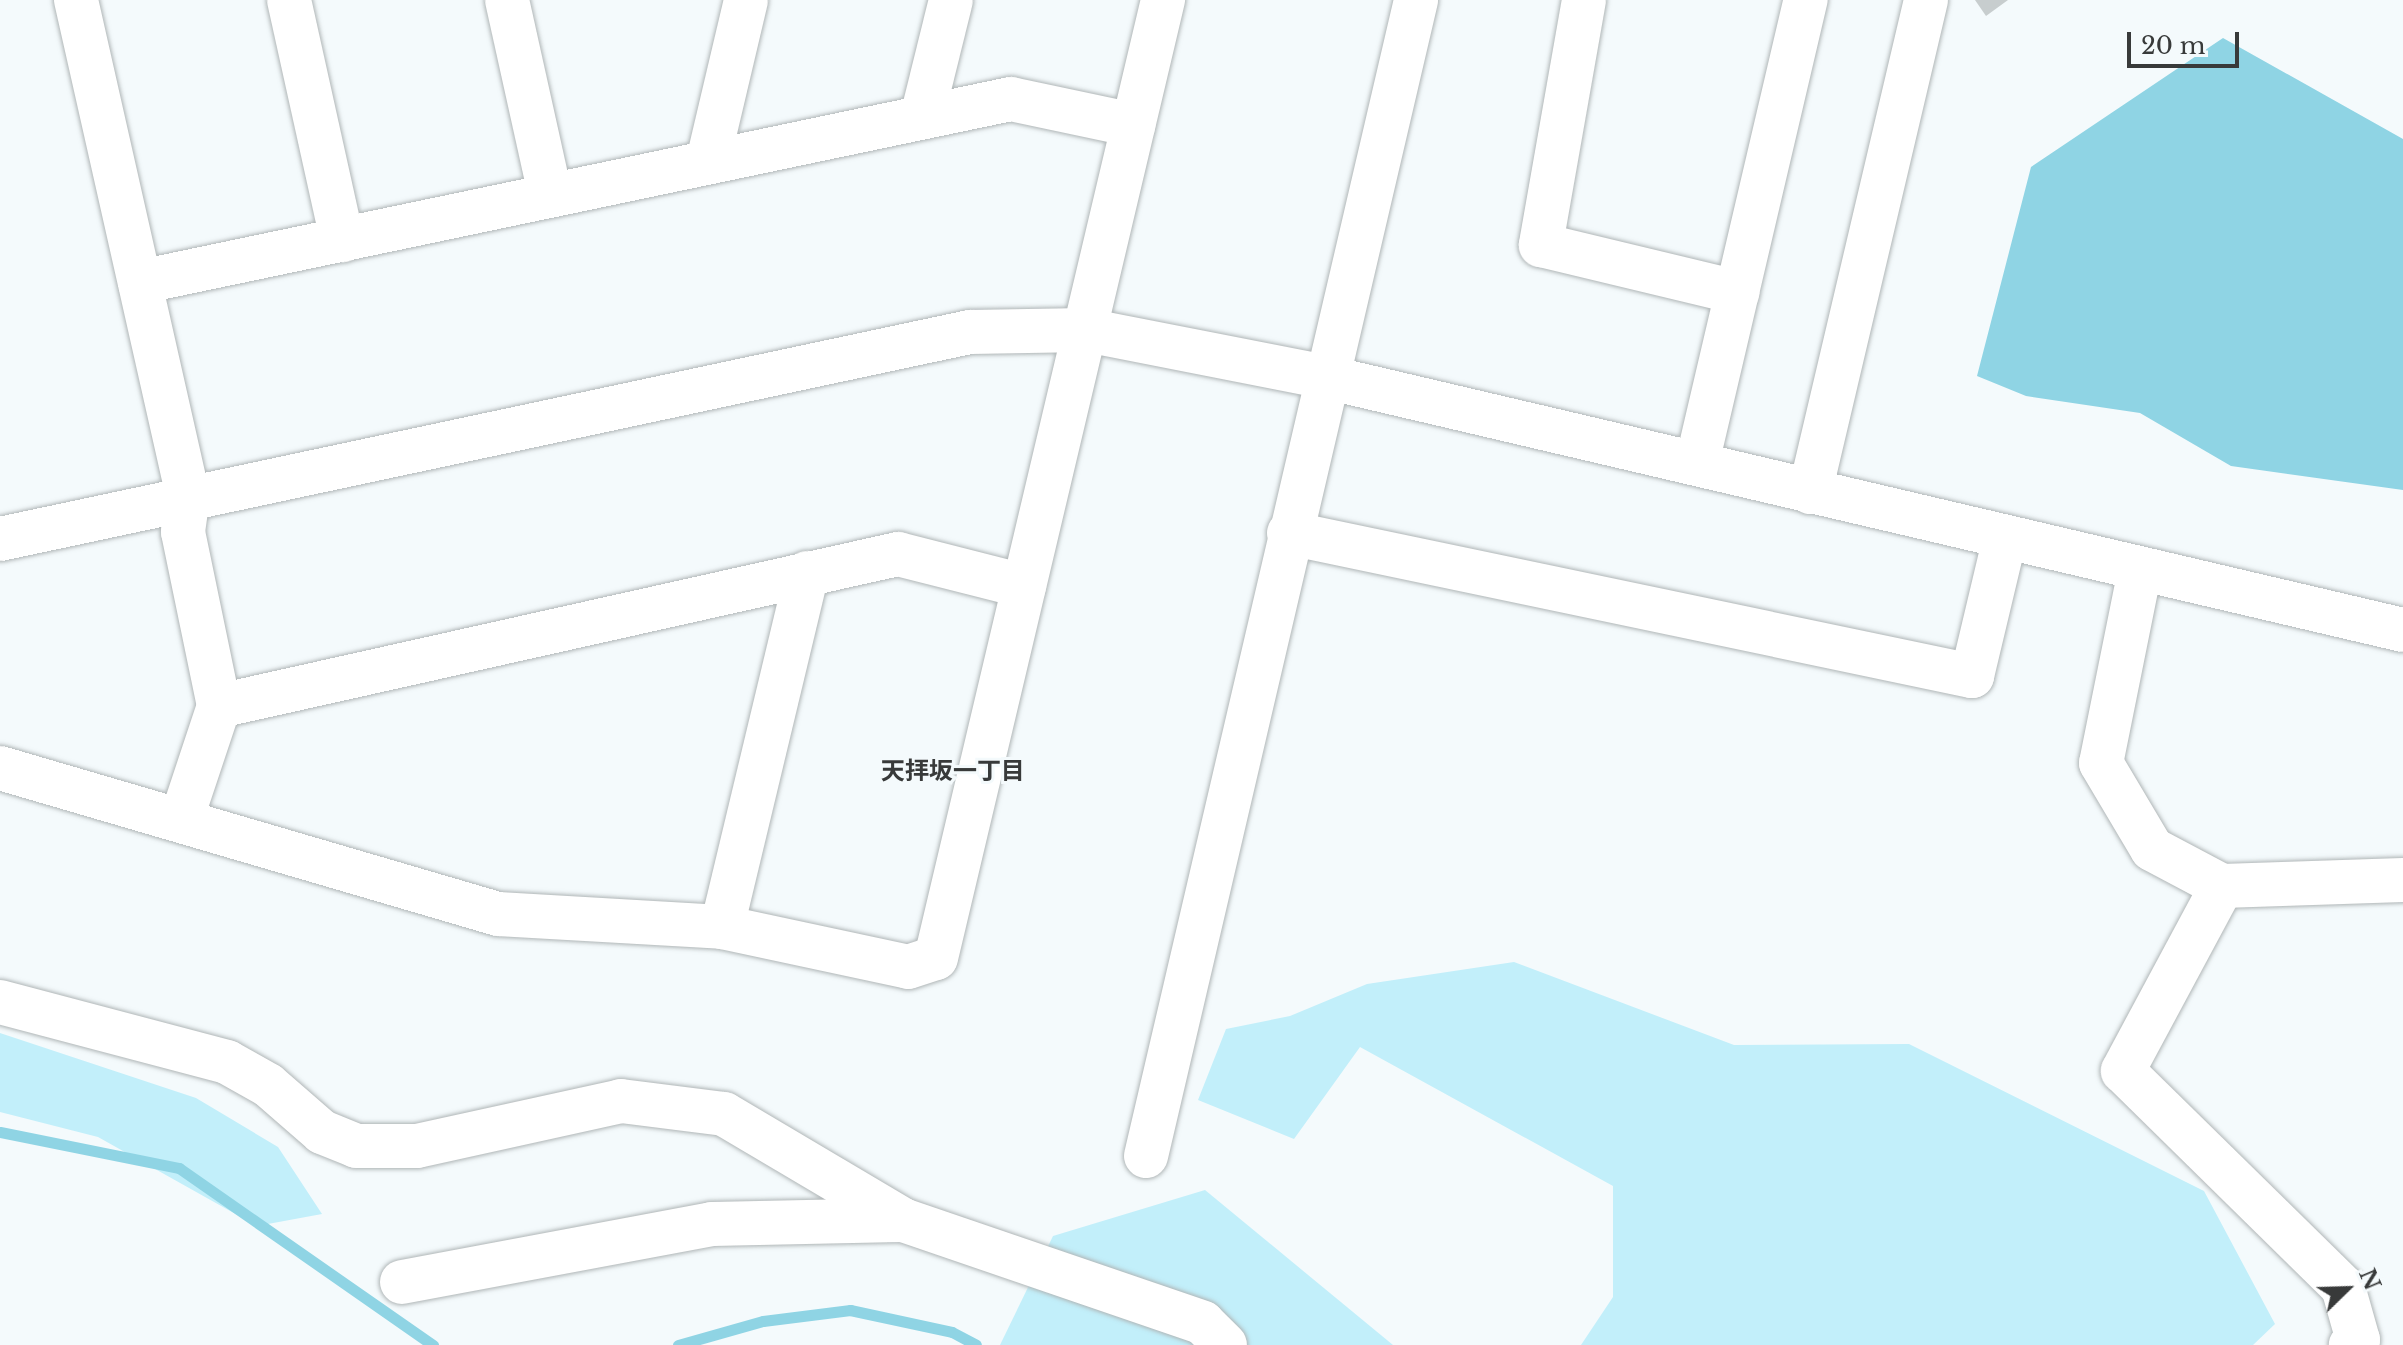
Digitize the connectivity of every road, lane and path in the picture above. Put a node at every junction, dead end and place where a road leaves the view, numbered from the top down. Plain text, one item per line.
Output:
1 (76, 0) edge
2 (289, 0) edge
3 (507, 0) edge
4 (746, 0) edge
5 (951, 0) edge
6 (1163, 0) edge
7 (1416, 0) edge
8 (1584, 0) edge
9 (1806, 0) edge
10 (1926, 0) edge
11 (923, 113) junction
12 (1133, 125) junction
13 (708, 161) junction
14 (550, 194) junction
15 (342, 240) junction
16 (140, 282) junction
17 (1737, 292) junction
18 (1086, 330) junction
19 (1326, 377) junction
20 (1697, 463) junction
21 (1810, 492) junction
22 (188, 496) junction
23 (1289, 533) junction
24 (2005, 538) junction
25 (0, 539) edge
26 (2140, 570) junction
27 (807, 573) junction
28 (1024, 586) junction
29 (2403, 630) edge
30 (219, 706) junction
31 (0, 768) edge
32 (181, 820) junction
33 (2403, 880) edge
34 (2222, 886) junction
35 (722, 927) junction
36 (0, 1002) edge
37 (1146, 1156) dead end
38 (903, 1220) junction
39 (402, 1282) dead end
40 (1225, 1345) edge
41 (2351, 1345) edge

1 - 16 street
2 - 15 street
3 - 14 street
4 - 13 street
5 - 11 street
6 - 12 street
7 - 19 street
8 - 17 street
9 - 17 street
10 - 21 street
11 - 12 street
11 - 13 street
12 - 18 street
13 - 14 street
14 - 15 street
15 - 16 street
16 - 22 street
17 - 20 street
18 - 19 street
18 - 22 street
18 - 28 street
19 - 20 street
19 - 23 street
20 - 21 street
21 - 24 street
22 - 25 street
22 - 30 street
23 - 24 street
23 - 37 street
24 - 26 street
26 - 29 street
26 - 34 street
27 - 28 street
27 - 30 street
27 - 35 street
28 - 35 street
30 - 32 street
31 - 32 street
32 - 35 street
33 - 34 street
34 - 41 street
36 - 38 street
38 - 39 street
38 - 40 street

